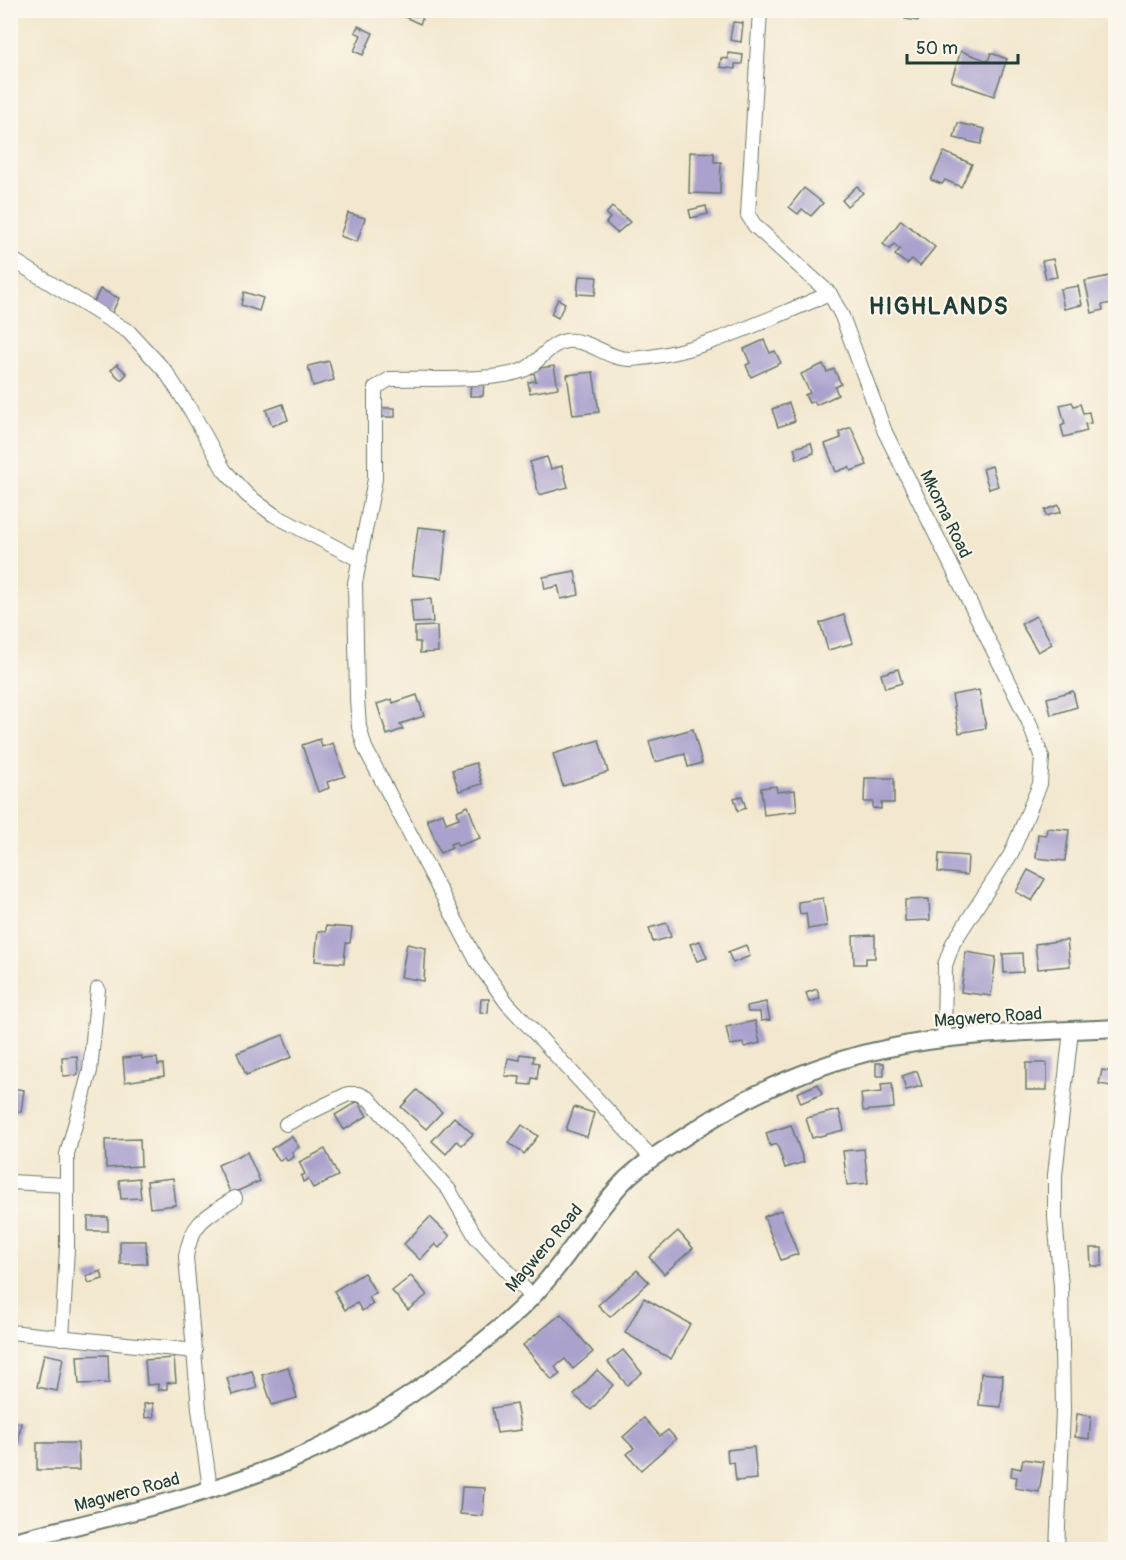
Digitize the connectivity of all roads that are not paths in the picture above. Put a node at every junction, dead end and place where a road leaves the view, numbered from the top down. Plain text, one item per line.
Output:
1 (760, 10) edge
2 (10, 258) edge
3 (830, 294) junction
4 (360, 560) junction
5 (98, 989) dead end
6 (1116, 1028) edge
7 (1071, 1030) junction
8 (944, 1040) junction
9 (286, 1124) dead end
10 (652, 1158) junction
11 (10, 1182) edge
12 (66, 1185) junction
13 (234, 1198) dead end
14 (532, 1297) junction
15 (10, 1332) edge
16 (62, 1338) junction
17 (195, 1351) junction
18 (210, 1489) junction
19 (10, 1542) edge
20 (1057, 1550) edge

1 - 3 street, Mkoma Road
2 - 4 street
3 - 4 street
3 - 8 street, Mkoma Road
4 - 10 street
5 - 12 street
6 - 7 street, Magwero Road
7 - 8 street, Magwero Road
7 - 20 street
8 - 10 street, Magwero Road
9 - 14 street
10 - 14 street, Magwero Road
11 - 12 street
12 - 16 street
13 - 17 street
14 - 18 street, Magwero Road
15 - 16 street
16 - 17 street
17 - 18 street
18 - 19 street, Magwero Road

